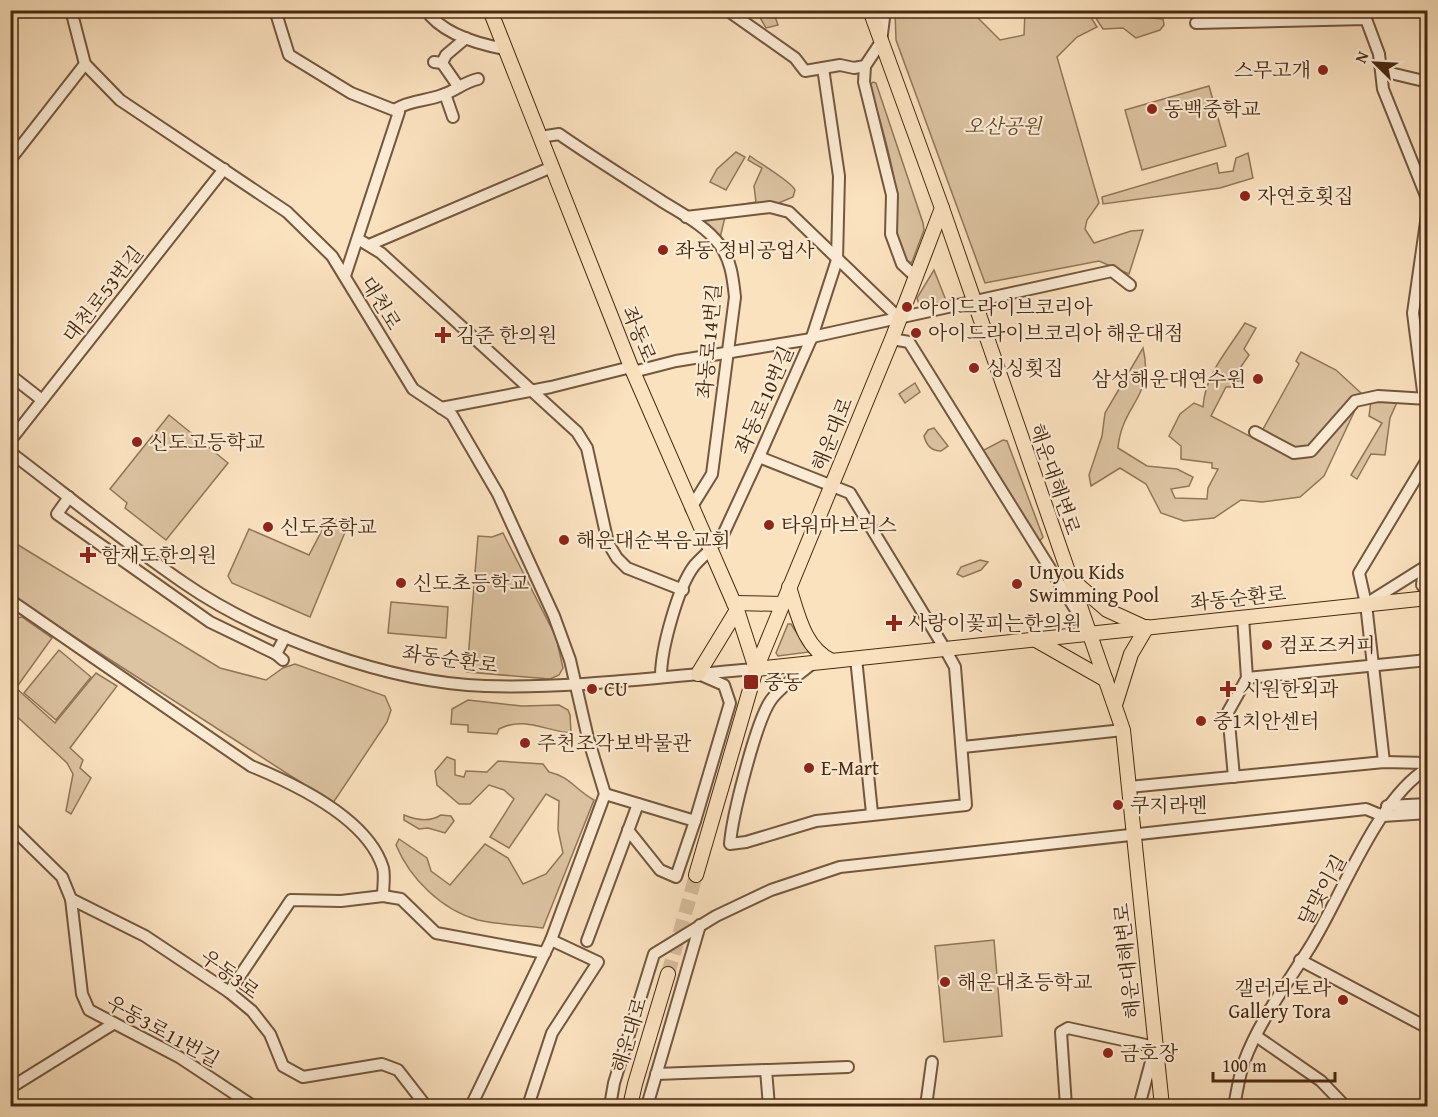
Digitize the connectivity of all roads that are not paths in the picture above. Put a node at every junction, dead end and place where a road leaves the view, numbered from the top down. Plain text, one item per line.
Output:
1 (70, 10) edge
2 (275, 10) edge
3 (426, 10) edge
4 (490, 10) edge
5 (727, 10) edge
6 (870, 10) edge
7 (885, 10) edge
8 (1311, 15) edge
9 (1196, 23) dead end
10 (466, 38) junction
11 (881, 42) junction
12 (505, 49) junction
13 (85, 64) junction
14 (865, 66) junction
15 (822, 68) junction
16 (1382, 71) junction
17 (478, 79) dead end
18 (1428, 82) edge
19 (458, 86) junction
20 (445, 94) junction
21 (396, 109) junction
22 (453, 117) dead end
23 (540, 137) junction
24 (10, 160) edge
25 (552, 167) junction
26 (224, 169) junction
27 (1428, 201) edge
28 (942, 208) junction
29 (1428, 208) edge
30 (1427, 213) edge
31 (686, 217) junction
32 (358, 239) junction
33 (369, 245) junction
34 (837, 260) junction
35 (345, 276) junction
36 (916, 277) junction
37 (1130, 285) dead end
38 (973, 302) junction
39 (899, 318) junction
40 (812, 338) junction
41 (892, 339) junction
42 (727, 352) junction
43 (632, 369) junction
44 (10, 375) edge
45 (532, 390) junction
46 (1426, 399) edge
47 (42, 400) junction
48 (441, 408) junction
49 (1255, 432) dead end
50 (10, 441) edge
51 (10, 452) edge
52 (759, 457) junction
53 (1428, 458) edge
54 (832, 486) junction
55 (69, 497) junction
56 (691, 508) junction
57 (710, 548) junction
58 (1426, 566) edge
59 (1070, 578) junction
60 (789, 588) junction
61 (683, 590) junction
62 (1428, 592) edge
63 (1428, 598) edge
64 (10, 600) edge
65 (782, 604) junction
66 (1366, 604) junction
67 (736, 607) junction
68 (1243, 617) junction
69 (1147, 627) junction
70 (1091, 633) junction
71 (285, 637) junction
72 (1034, 639) junction
73 (945, 649) junction
74 (856, 658) junction
75 (1428, 660) edge
76 (832, 661) junction
77 (813, 663) junction
78 (1373, 665) junction
79 (756, 669) junction
80 (698, 674) junction
81 (661, 676) junction
82 (1247, 678) junction
83 (1106, 680) junction
84 (575, 685) junction
85 (1114, 705) junction
86 (1123, 730) junction
87 (963, 747) junction
88 (1384, 762) junction
89 (1428, 763) edge
90 (1428, 768) edge
91 (1234, 777) junction
92 (1130, 788) junction
93 (605, 794) junction
94 (638, 804) junction
95 (1428, 804) edge
96 (1391, 806) junction
97 (1366, 809) junction
98 (872, 813) junction
99 (1428, 813) edge
100 (1383, 816) junction
101 (695, 821) junction
102 (10, 826) edge
103 (628, 830) junction
104 (1134, 835) junction
105 (730, 844) junction
106 (726, 856) dead end
107 (696, 875) tunnel mouth
108 (382, 896) junction
109 (72, 899) junction
110 (700, 925) junction
111 (551, 940) junction
112 (587, 941) dead end
113 (545, 953) junction
114 (1300, 960) junction
115 (668, 974) tunnel mouth
116 (229, 992) junction
117 (113, 1024) junction
118 (1428, 1028) edge
119 (1256, 1036) junction
120 (1155, 1047) junction
121 (932, 1062) dead end
122 (848, 1067) dead end
123 (766, 1070) junction
124 (656, 1074) junction
125 (10, 1088) edge
126 (253, 1107) edge
127 (426, 1107) edge
128 (471, 1107) edge
129 (528, 1107) edge
130 (610, 1107) edge
131 (630, 1107) edge
132 (646, 1107) edge
133 (769, 1107) edge
134 (926, 1107) edge
135 (1066, 1107) edge
136 (1139, 1107) edge
137 (1162, 1107) edge
138 (1234, 1107) edge
139 (1345, 1107) edge

1 - 13 street, 대천로
2 - 21 street
3 - 10 street
4 - 12 main road, 좌동로
5 - 15 street
6 - 11 main road
7 - 11 street
8 - 9 street
8 - 16 street
10 - 12 street
10 - 19 street
11 - 14 street
11 - 28 main road
12 - 23 main road, 좌동로
13 - 24 street
13 - 26 street, 대천로
14 - 15 street
14 - 36 street
15 - 34 street, 좌동로10번길
16 - 18 street
16 - 27 street
17 - 19 street
19 - 20 street
20 - 21 street
20 - 22 street
21 - 32 street
23 - 25 main road, 좌동로
23 - 31 street, 좌동로14번길
25 - 33 street
25 - 43 main road, 좌동로
26 - 35 street, 대천로
26 - 47 street, 대천로53번길
28 - 36 main road, 해운대로
28 - 38 main road, 해운대해변로
29 - 30 street
30 - 46 street
31 - 34 street
31 - 42 street, 좌동로14번길
32 - 33 street
32 - 35 street
33 - 45 street
34 - 39 street
34 - 40 street, 좌동로10번길
35 - 48 street, 대천로
36 - 39 main road, 해운대로
37 - 38 street
38 - 39 street
38 - 59 main road, 해운대해변로
39 - 40 street
39 - 41 main road, 해운대로
40 - 42 street
40 - 52 street, 좌동로10번길
41 - 54 main road, 해운대로
41 - 70 street
42 - 43 street
42 - 56 street, 좌동로14번길
43 - 45 street
43 - 56 main road, 좌동로
44 - 47 street
45 - 48 street
45 - 61 street
46 - 49 street
47 - 50 street, 대천로53번길
48 - 84 street, 대천로
51 - 55 street, 좌동순환로
52 - 54 street
52 - 57 street, 좌동로10번길
53 - 66 street
54 - 60 main road, 해운대로
54 - 73 street
55 - 71 street, 좌동순환로
55 - 71 street
56 - 57 main road, 좌동로
57 - 61 street, 좌동로10번길
57 - 67 main road, 좌동로
58 - 62 street
58 - 66 street
59 - 69 main road
59 - 70 main road, 해운대해변로
60 - 65 main road, 해운대로
60 - 76 main road
61 - 81 street, 좌동로10번길
63 - 66 main road, 좌동순환로
64 - 108 street
65 - 67 main road
65 - 79 main road, 해운대로
66 - 68 main road, 좌동순환로
66 - 78 street
67 - 79 main road, 좌동로
67 - 80 main road
68 - 69 main road, 좌동순환로
68 - 82 street
69 - 70 main road, 좌동순환로
69 - 85 main road
70 - 72 main road, 좌동순환로
70 - 83 main road, 해운대해변로
71 - 84 street, 좌동순환로
72 - 73 main road, 좌동순환로
72 - 83 main road
73 - 74 main road, 좌동순환로
73 - 87 street
74 - 76 main road, 좌동순환로
74 - 98 street
75 - 78 street
76 - 77 main road, 좌동순환로
77 - 79 main road, 좌동순환로
77 - 105 street
78 - 82 street
78 - 88 street
79 - 80 street, 좌동순환로
79 - 107 main road, 해운대로
80 - 81 street, 좌동순환로
80 - 101 street
81 - 84 street, 좌동순환로
82 - 91 street
83 - 85 main road, 해운대해변로
84 - 93 street, 대천로
85 - 86 main road, 해운대해변로
86 - 87 street
86 - 92 main road, 해운대해변로
87 - 98 street
88 - 89 street
88 - 91 street
90 - 96 street, 달맞이길
91 - 92 street
92 - 104 main road, 해운대해변로
93 - 94 street
93 - 111 street
94 - 101 street
94 - 103 street
95 - 96 street
96 - 97 street
96 - 100 street, 달맞이길
97 - 100 street
97 - 104 street
98 - 105 street
99 - 100 street
100 - 114 street, 달맞이길
101 - 103 street
102 - 109 street
103 - 112 street
104 - 110 street
104 - 120 main road, 해운대해변로
105 - 106 street
108 - 113 street
108 - 116 street
109 - 116 street, 우동3로
109 - 117 street, 우동3로11번길
110 - 124 street
110 - 130 street
111 - 113 street
111 - 129 street
113 - 128 street
114 - 118 street
114 - 119 street, 달맞이길
115 - 131 main road, 해운대로
116 - 127 street, 우동3로
117 - 125 street
117 - 126 street, 우동3로11번길
119 - 138 street, 달맞이길
119 - 139 street
120 - 135 street
120 - 136 street, 해운대해변로
120 - 137 main road, 해운대해변로
121 - 134 street
122 - 123 street
123 - 124 street
123 - 133 street
124 - 132 street

